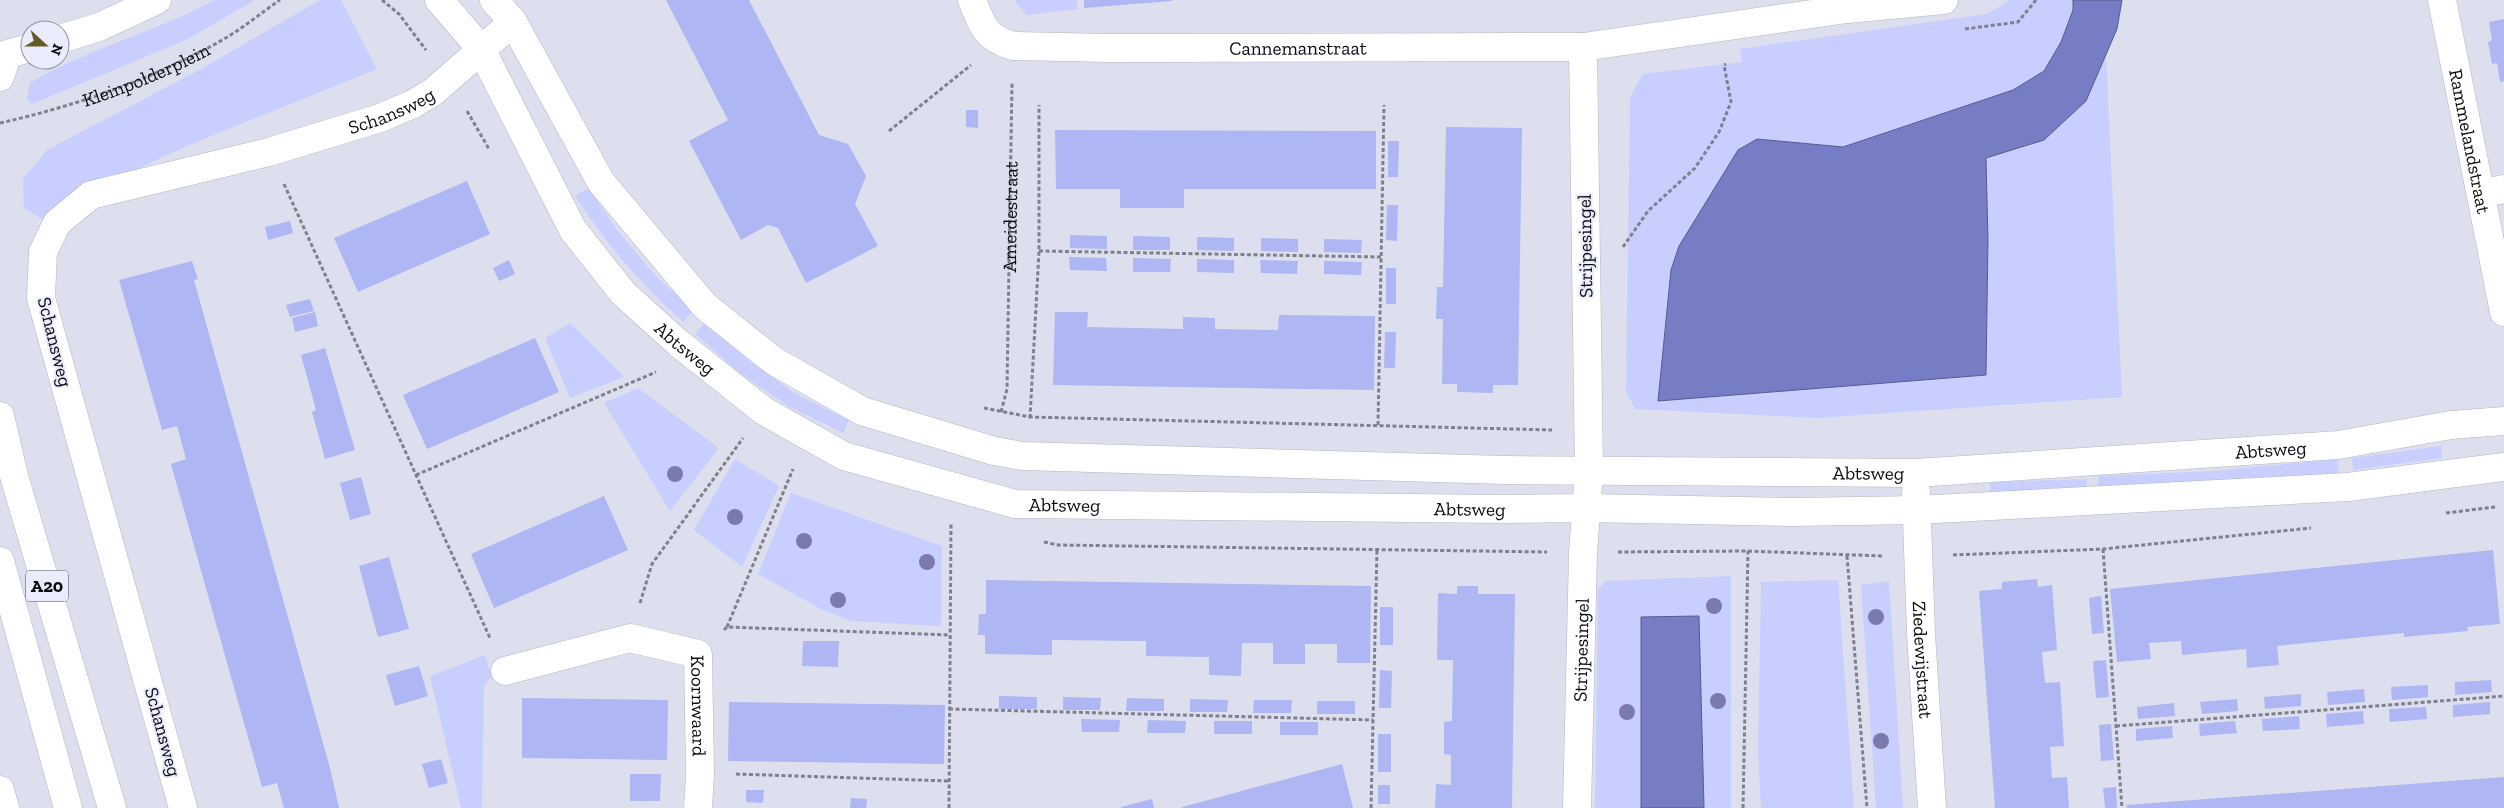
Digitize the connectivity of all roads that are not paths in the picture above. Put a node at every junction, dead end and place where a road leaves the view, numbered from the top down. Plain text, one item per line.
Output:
1 (157, 0) edge
2 (439, 0) edge
3 (494, 0) edge
4 (972, 0) edge
5 (1944, 0) edge
6 (2442, 0) edge
7 (513, 22) junction
8 (70, 36) edge
9 (1583, 47) junction
10 (481, 50) junction
11 (2492, 192) edge
12 (2504, 312) edge
13 (0, 416) edge
14 (2504, 421) edge
15 (2504, 467) edge
16 (1589, 471) junction
17 (1916, 473) junction
18 (1586, 508) junction
19 (1917, 510) junction
20 (0, 561) edge
21 (505, 670) road end
22 (0, 790) edge
23 (5, 808) edge
24 (68, 808) edge
25 (112, 808) edge
26 (183, 808) edge
27 (698, 808) edge
28 (1577, 808) edge
29 (1932, 808) edge

1 - 8 main road
2 - 10 main road, Abtsweg
3 - 7 main road, Abtsweg
4 - 9 main road, Cannemanstraat
5 - 9 main road
6 - 11 main road, Rammelandstraat
7 - 10 main road, Schansweg
7 - 16 main road, Abtsweg
9 - 16 main road, Strijpesingel
10 - 18 main road, Abtsweg
10 - 26 main road, Schansweg
11 - 12 main road, Rammelandstraat
13 - 25 main road, A20
14 - 17 main road, Abtsweg
15 - 19 main road, Abtsweg
16 - 17 main road, Abtsweg
16 - 18 main road, Strijpesingel
17 - 19 main road, Abtsweg
18 - 19 main road, Abtsweg
18 - 28 main road, Strijpesingel
19 - 29 main road, Ziedewijstraat
20 - 24 main road, A20
21 - 27 main road, Koornwaard
22 - 23 main road

